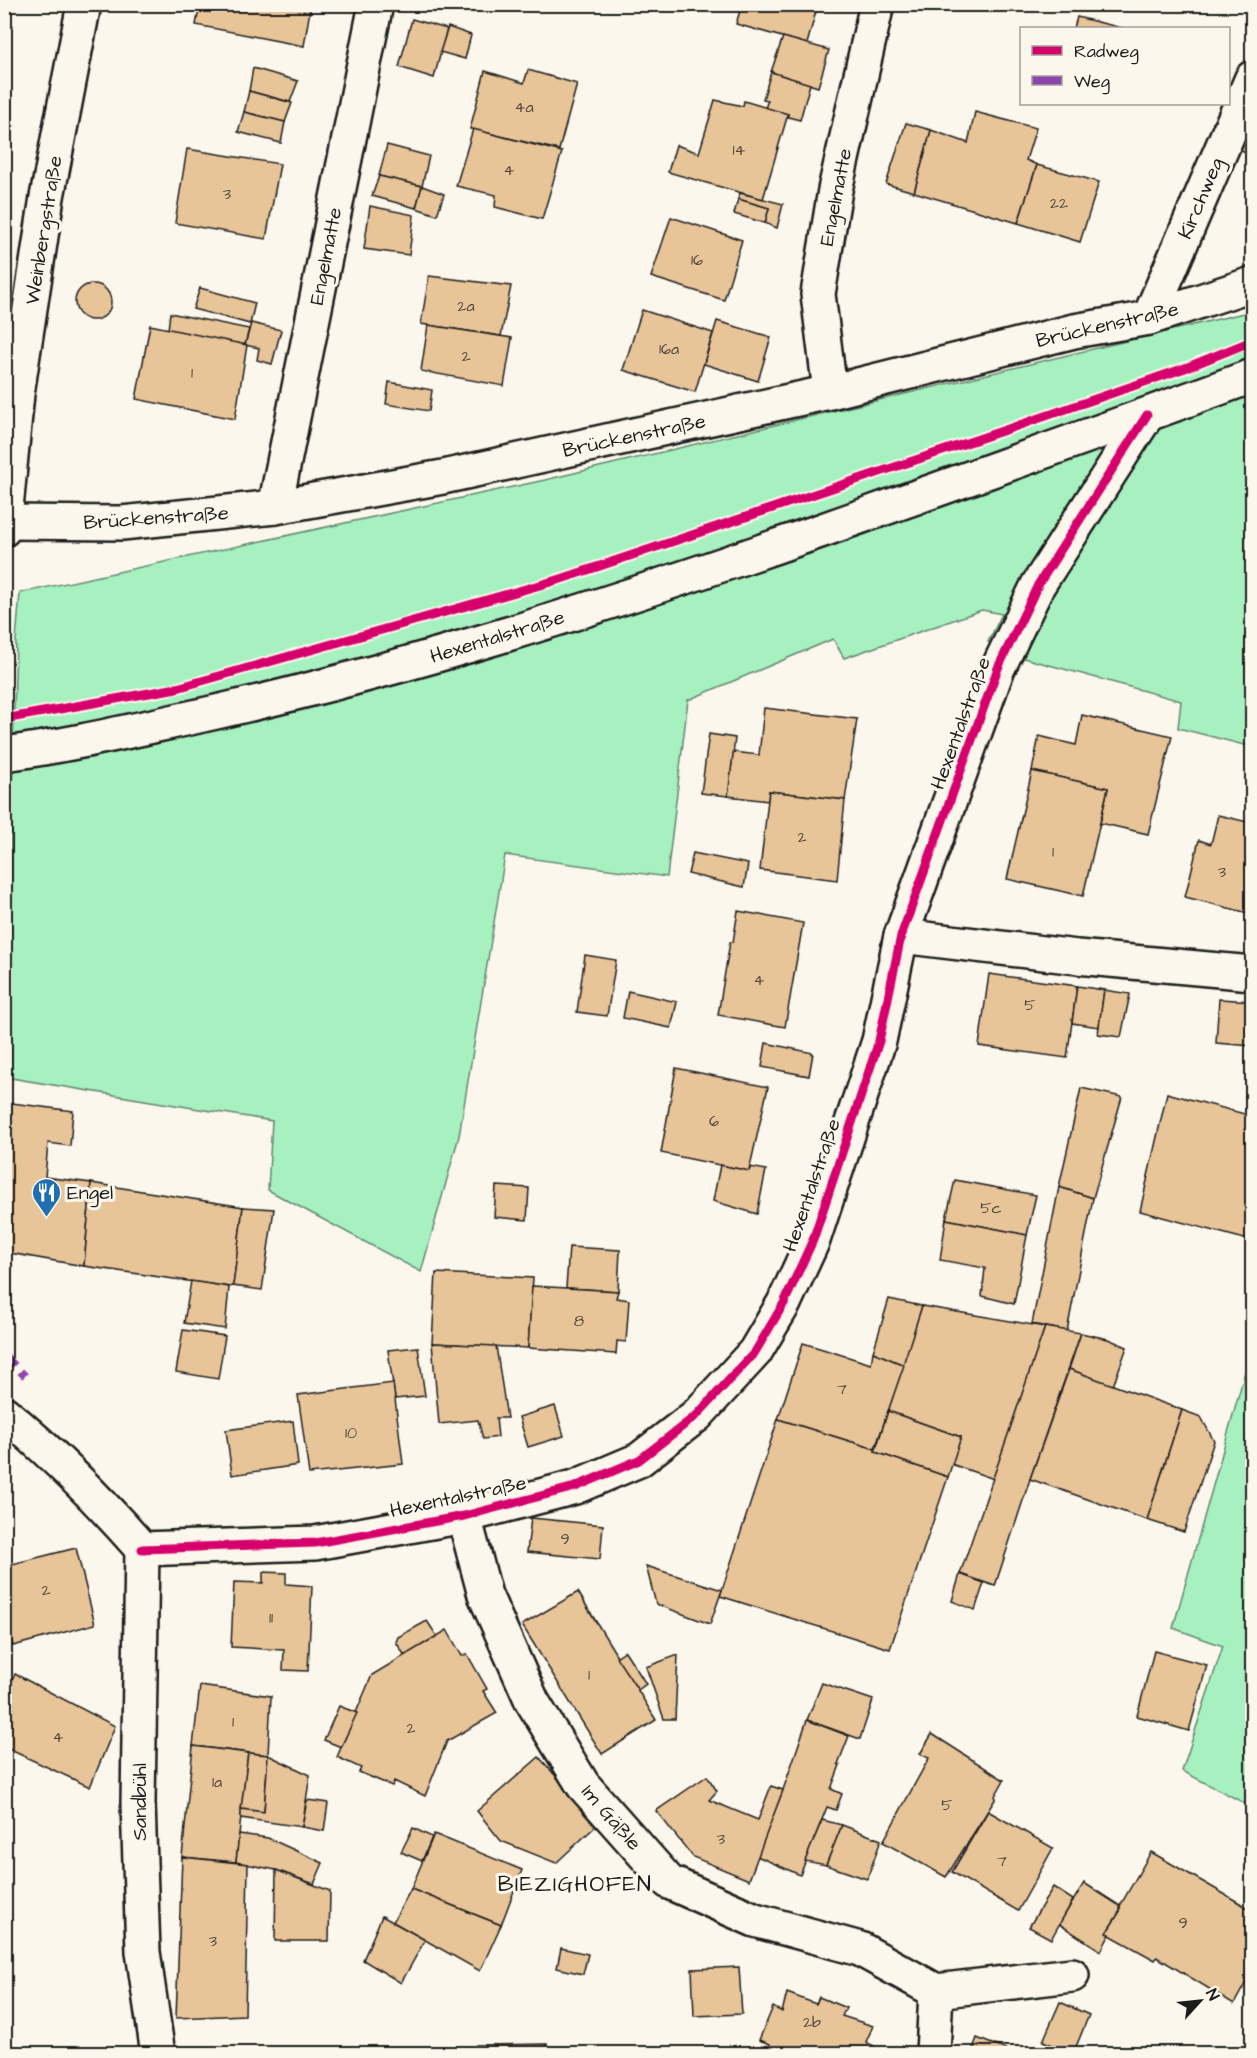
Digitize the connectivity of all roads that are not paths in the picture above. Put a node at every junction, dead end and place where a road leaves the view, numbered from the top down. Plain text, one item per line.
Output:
1 (84, 4) edge
2 (376, 4) edge
3 (877, 4) edge
4 (1252, 78) edge
5 (1252, 284) edge
6 (1149, 318) junction
7 (1252, 376) edge
8 (830, 392) junction
9 (11, 394) edge
10 (1147, 415) junction
11 (274, 507) junction
12 (5, 522) edge
13 (4, 529) edge
14 (4, 754) edge
15 (902, 936) junction
16 (1252, 974) edge
17 (4, 1413) edge
18 (464, 1516) junction
19 (142, 1549) junction
20 (1072, 1975) dead end
21 (936, 1991) junction
22 (158, 2054) edge
23 (933, 2054) edge

1 - 9 street, Weinbergstraße
2 - 11 street, Engelmatte
3 - 8 street, Engelmatte
4 - 6 street, Kirchweg
5 - 6 street, Brückenstraße
6 - 8 street, Brückenstraße
7 - 10 street, Hexentalstraße
8 - 11 street, Brückenstraße
9 - 12 street, Weinbergstraße
10 - 14 street, Hexentalstraße
10 - 15 street, Hexentalstraße
11 - 12 street, Brückenstraße
12 - 13 street, Weinbergstraße
15 - 16 street
15 - 18 street, Hexentalstraße
17 - 19 street
18 - 19 street, Hexentalstraße
18 - 21 street, Im Gäßle
19 - 22 street, Sandbühl
20 - 21 street
21 - 23 street

